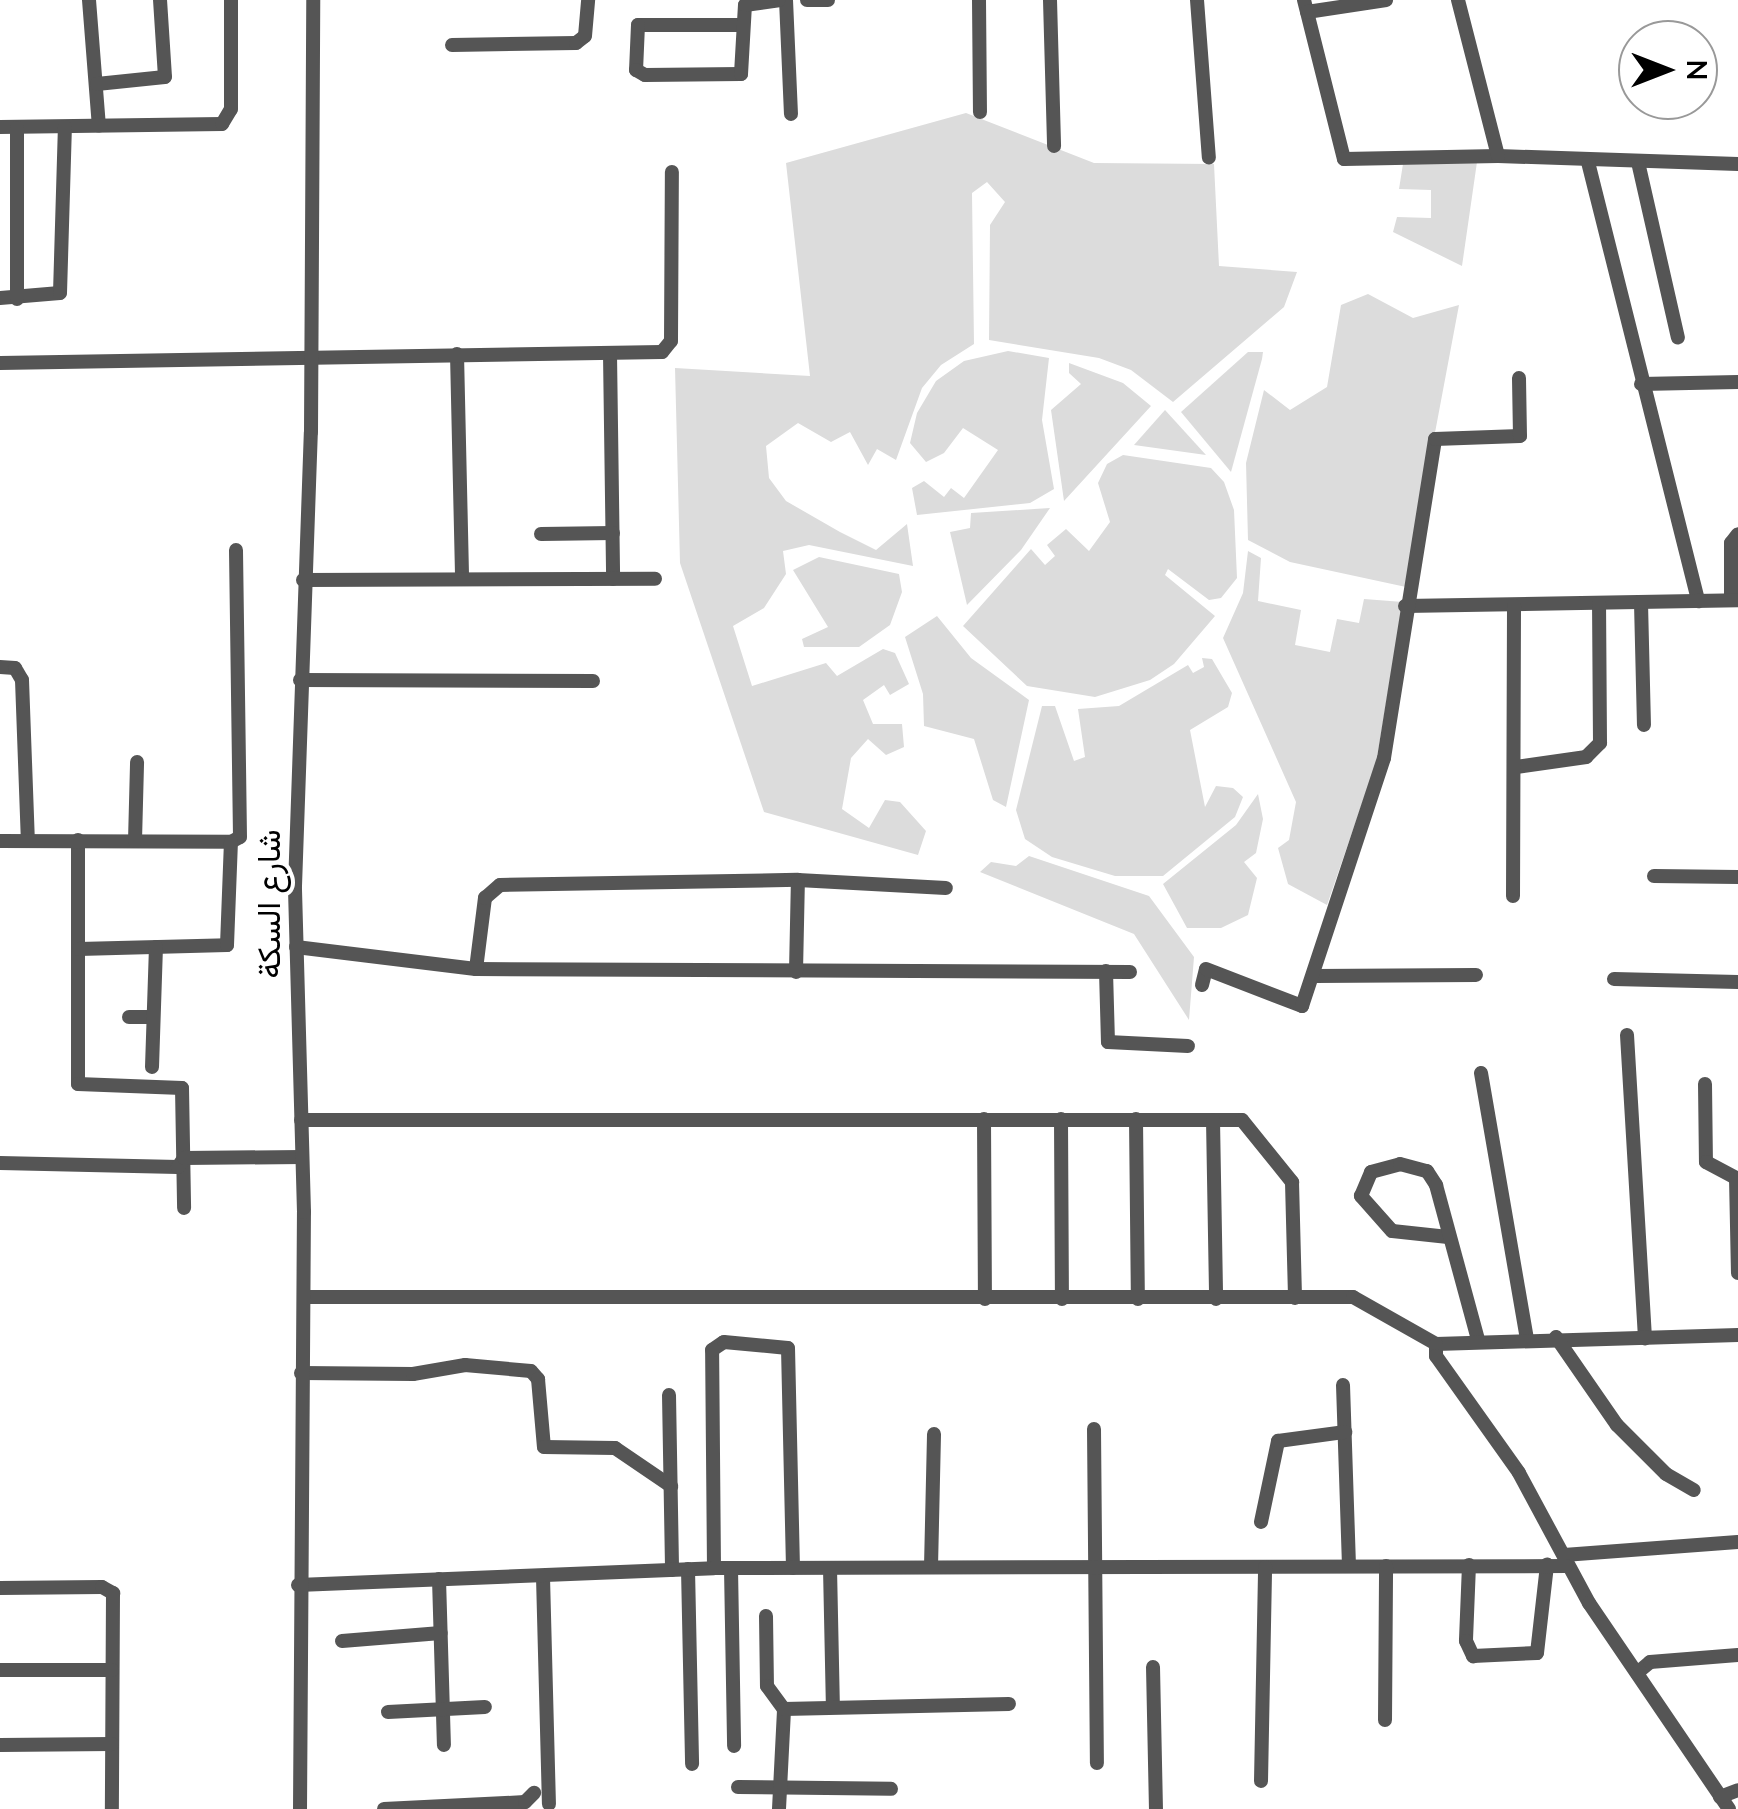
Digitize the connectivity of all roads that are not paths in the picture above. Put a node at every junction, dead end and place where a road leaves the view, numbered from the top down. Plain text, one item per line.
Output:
1 (89, 0) edge
2 (160, 0) edge
3 (231, 0) edge
4 (313, 0) edge
5 (588, 0) edge
6 (782, 0) edge
7 (807, 0) edge
8 (818, 0) edge
9 (828, 0) edge
10 (979, 0) edge
11 (1050, 0) edge
12 (1198, 0) edge
13 (1386, 0) edge
14 (1458, 0) edge
15 (1306, 6) edge
16 (742, 26) junction
17 (452, 45) dead end
18 (97, 84) junction
19 (980, 112) dead end
20 (790, 114) dead end
21 (99, 126) junction
22 (65, 127) junction
23 (0, 128) edge
24 (17, 128) junction
25 (1054, 146) dead end
26 (1498, 156) junction
27 (1209, 158) dead end
28 (1588, 162) junction
29 (1638, 162) junction
30 (1738, 164) edge
31 (672, 172) dead end
32 (0, 298) edge
33 (17, 298) junction
34 (1678, 338) dead end
35 (310, 354) junction
36 (457, 354) junction
37 (610, 354) junction
38 (0, 363) edge
39 (1519, 378) dead end
40 (1738, 382) edge
41 (1640, 384) junction
42 (541, 534) dead end
43 (613, 534) junction
44 (1738, 534) edge
45 (236, 550) dead end
46 (462, 579) junction
47 (613, 579) junction
48 (655, 579) dead end
49 (302, 580) junction
50 (1698, 600) junction
51 (1735, 600) edge
52 (1641, 603) junction
53 (1599, 604) junction
54 (1404, 606) junction
55 (1514, 606) junction
56 (0, 667) edge
57 (300, 680) junction
58 (593, 681) dead end
59 (1644, 725) dead end
60 (136, 762) dead end
61 (1516, 767) junction
62 (28, 840) junction
63 (78, 840) junction
64 (0, 841) edge
65 (135, 841) junction
66 (231, 842) junction
67 (1654, 876) dead end
68 (1738, 878) edge
69 (798, 880) junction
70 (946, 888) dead end
71 (1513, 896) dead end
72 (156, 947) junction
73 (296, 947) junction
74 (78, 948) junction
75 (476, 969) junction
76 (1106, 971) junction
77 (796, 972) junction
78 (1130, 972) dead end
79 (1476, 974) dead end
80 (1315, 976) junction
81 (1614, 980) dead end
82 (1738, 982) edge
83 (1202, 986) dead end
84 (129, 1017) dead end
85 (152, 1017) junction
86 (1627, 1035) dead end
87 (1188, 1046) dead end
88 (152, 1067) dead end
89 (1481, 1073) dead end
90 (1704, 1084) dead end
91 (984, 1119) junction
92 (1061, 1119) junction
93 (1136, 1119) junction
94 (301, 1120) junction
95 (1214, 1120) junction
96 (297, 1157) junction
97 (184, 1158) junction
98 (0, 1164) edge
99 (184, 1208) dead end
100 (1448, 1237) junction
101 (1738, 1273) edge
102 (304, 1297) junction
103 (1294, 1298) junction
104 (985, 1299) junction
105 (1062, 1299) junction
106 (1138, 1299) junction
107 (1216, 1299) junction
108 (1738, 1335) edge
109 (1556, 1337) junction
110 (1527, 1338) junction
111 (1644, 1338) junction
112 (1478, 1340) junction
113 (1436, 1344) junction
114 (302, 1373) junction
115 (1344, 1385) dead end
116 (668, 1395) dead end
117 (1094, 1429) dead end
118 (1346, 1432) junction
119 (934, 1434) dead end
120 (670, 1486) junction
121 (1694, 1490) dead end
122 (1260, 1522) dead end
123 (1738, 1542) edge
124 (1565, 1560) junction
125 (1469, 1564) junction
126 (1350, 1565) junction
127 (1547, 1565) junction
128 (1386, 1566) junction
129 (931, 1567) junction
130 (1265, 1567) junction
131 (714, 1568) junction
132 (730, 1568) junction
133 (792, 1568) junction
134 (830, 1568) junction
135 (1096, 1568) junction
136 (688, 1569) junction
137 (672, 1570) junction
138 (543, 1577) junction
139 (439, 1579) junction
140 (298, 1585) junction
141 (0, 1588) edge
142 (766, 1616) dead end
143 (441, 1633) junction
144 (342, 1640) dead end
145 (1738, 1655) edge
146 (1153, 1666) dead end
147 (0, 1670) edge
148 (112, 1670) junction
149 (1637, 1673) junction
150 (1009, 1704) dead end
151 (485, 1707) dead end
152 (833, 1707) junction
153 (443, 1709) junction
154 (784, 1709) junction
155 (388, 1712) dead end
156 (1386, 1720) dead end
157 (0, 1744) edge
158 (112, 1744) junction
159 (444, 1745) dead end
160 (734, 1746) dead end
161 (1097, 1763) dead end
162 (692, 1764) dead end
163 (1262, 1781) dead end
164 (738, 1787) dead end
165 (780, 1787) junction
166 (891, 1788) dead end
167 (1738, 1790) edge
168 (534, 1792) dead end
169 (1725, 1803) edge
170 (549, 1804) dead end
171 (112, 1809) edge
172 (300, 1809) edge
173 (384, 1809) edge
174 (779, 1809) edge
175 (1156, 1809) edge

1 - 18 street
2 - 18 street
3 - 21 street
4 - 35 street, شارع السكة
5 - 17 street
6 - 16 street
6 - 20 street
7 - 8 street
8 - 9 street
10 - 19 street
11 - 25 street
12 - 27 street
13 - 15 street
14 - 26 street
15 - 26 street
16 - 16 street
18 - 21 street
21 - 22 street
22 - 24 street
22 - 33 street
23 - 24 street
24 - 33 street
26 - 28 street
28 - 29 street
28 - 41 street
29 - 30 street
29 - 34 street
31 - 37 street
32 - 33 street
35 - 36 street
35 - 38 street
35 - 49 street, شارع السكة
36 - 37 street
36 - 46 street
37 - 43 street
39 - 54 street
40 - 41 street
41 - 50 street
42 - 43 street
43 - 47 street
44 - 51 street
45 - 66 street
46 - 47 street
46 - 49 street
47 - 48 street
49 - 57 street, شارع السكة
50 - 51 street
50 - 52 street
52 - 53 street
52 - 59 street
53 - 55 street
53 - 61 street
54 - 55 street
54 - 80 street
55 - 61 street
56 - 62 street
57 - 58 street
57 - 73 street, شارع السكة
60 - 65 street
61 - 71 street
62 - 63 street
62 - 64 street
63 - 65 street
63 - 74 street
65 - 66 street
66 - 72 street
67 - 68 street
69 - 70 street
69 - 75 street
69 - 77 street
72 - 74 street
72 - 85 street
73 - 75 street
73 - 94 street, شارع السكة
74 - 97 street
75 - 77 street
76 - 77 street
76 - 78 street
76 - 87 street
79 - 80 street
80 - 83 street
81 - 82 street
84 - 85 street
85 - 88 street
86 - 111 street
89 - 110 street
90 - 101 street
91 - 92 street
91 - 94 street
91 - 104 street
92 - 93 street
92 - 105 street
93 - 95 street
93 - 106 street
94 - 96 street, شارع السكة
95 - 103 street
95 - 107 street
96 - 97 street
96 - 102 street, شارع السكة
97 - 98 street
97 - 99 street
100 - 100 street
100 - 112 street
102 - 104 street
102 - 114 street, شارع السكة
103 - 107 street
103 - 113 street
104 - 105 street
105 - 106 street
106 - 107 street
108 - 111 street
109 - 110 street
109 - 111 street
109 - 121 street
110 - 112 street
112 - 113 street
113 - 124 street
114 - 120 street
114 - 140 street, شارع السكة
115 - 118 street
116 - 120 street
117 - 135 street
118 - 122 street
118 - 126 street
119 - 129 street
120 - 137 street
123 - 124 street
124 - 127 street
124 - 149 street
125 - 127 street
125 - 127 street
125 - 128 street
126 - 128 street
126 - 130 street
128 - 156 street
129 - 134 street
129 - 135 street
130 - 135 street
130 - 163 street
131 - 132 street
131 - 133 street
131 - 136 street
132 - 133 street
132 - 160 street
133 - 134 street
134 - 152 street
135 - 161 street
136 - 137 street
136 - 162 street
137 - 138 street
138 - 139 street
138 - 170 street
139 - 140 street
139 - 143 street
140 - 172 street, شارع السكة
141 - 148 street
142 - 154 street
143 - 144 street
143 - 153 street
145 - 149 street
146 - 175 street
147 - 148 street
148 - 158 street
149 - 169 street
150 - 152 street
151 - 153 street
152 - 154 street
153 - 155 street
153 - 159 street
154 - 165 street
157 - 158 street
158 - 171 street
164 - 165 street
165 - 166 street
165 - 174 street
167 - 169 street
168 - 173 street

